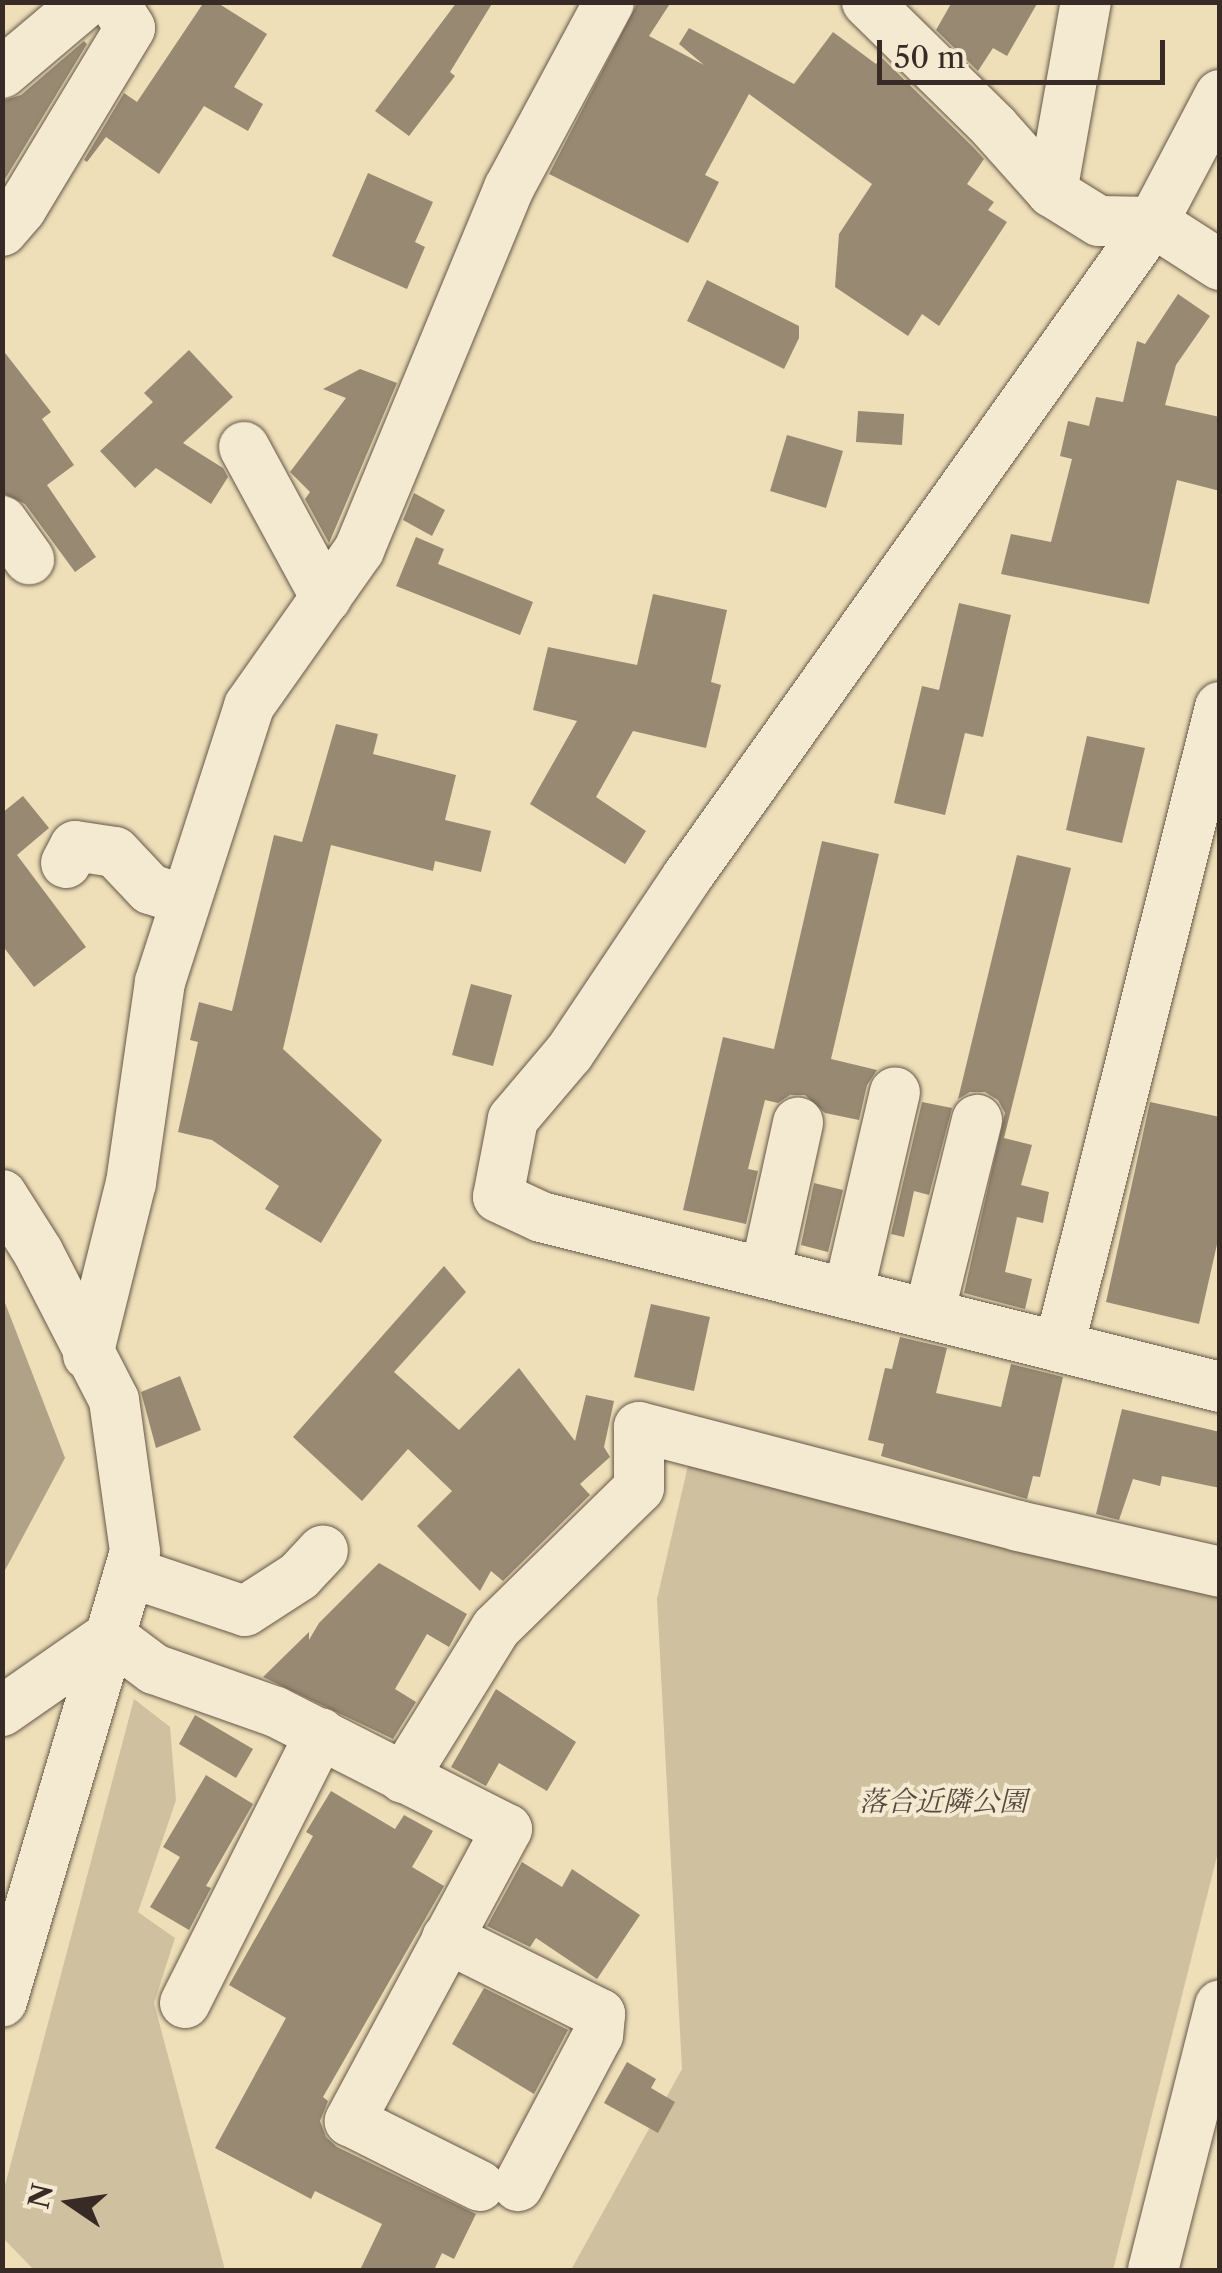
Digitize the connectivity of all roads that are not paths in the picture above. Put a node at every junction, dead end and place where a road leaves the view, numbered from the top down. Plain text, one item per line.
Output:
1 (86, 2) edge
2 (114, 2) edge
3 (609, 2) edge
4 (867, 2) edge
5 (1086, 2) edge
6 (2, 73) edge
7 (1220, 95) edge
8 (1052, 192) junction
9 (1153, 222) junction
10 (2, 230) edge
11 (1220, 266) edge
12 (244, 447) dead end
13 (326, 598) junction
14 (1220, 707) edge
15 (66, 862) dead end
16 (183, 900) junction
17 (895, 1092) dead end
18 (976, 1120) dead end
19 (798, 1123) dead end
20 (2, 1195) edge
21 (765, 1273) junction
22 (848, 1294) junction
23 (929, 1314) junction
24 (1060, 1347) junction
25 (88, 1355) junction
26 (1220, 1386) edge
27 (323, 1550) dead end
28 (129, 1572) junction
29 (1220, 1572) edge
30 (110, 1636) junction
31 (2, 1711) edge
32 (321, 1733) junction
33 (403, 1778) junction
34 (448, 1938) junction
35 (2, 2002) edge
36 (185, 2003) dead end
37 (1220, 2005) edge
38 (1203, 2137) edge
39 (1153, 2270) edge

1 - 6 street
2 - 10 street
3 - 13 street
4 - 8 street
5 - 8 street
7 - 9 street
8 - 9 street
9 - 11 street
9 - 21 street
12 - 13 street
13 - 16 street
14 - 24 street
15 - 16 street
16 - 25 street
17 - 22 street
18 - 23 street
19 - 21 street
20 - 25 street
21 - 22 street
22 - 23 street
23 - 24 street
24 - 26 street
25 - 28 street
27 - 28 street
28 - 30 street
29 - 33 street
30 - 31 street
30 - 32 street
30 - 35 street
32 - 33 street
32 - 36 street
33 - 34 street
34 - 34 street
37 - 38 street
38 - 39 street

